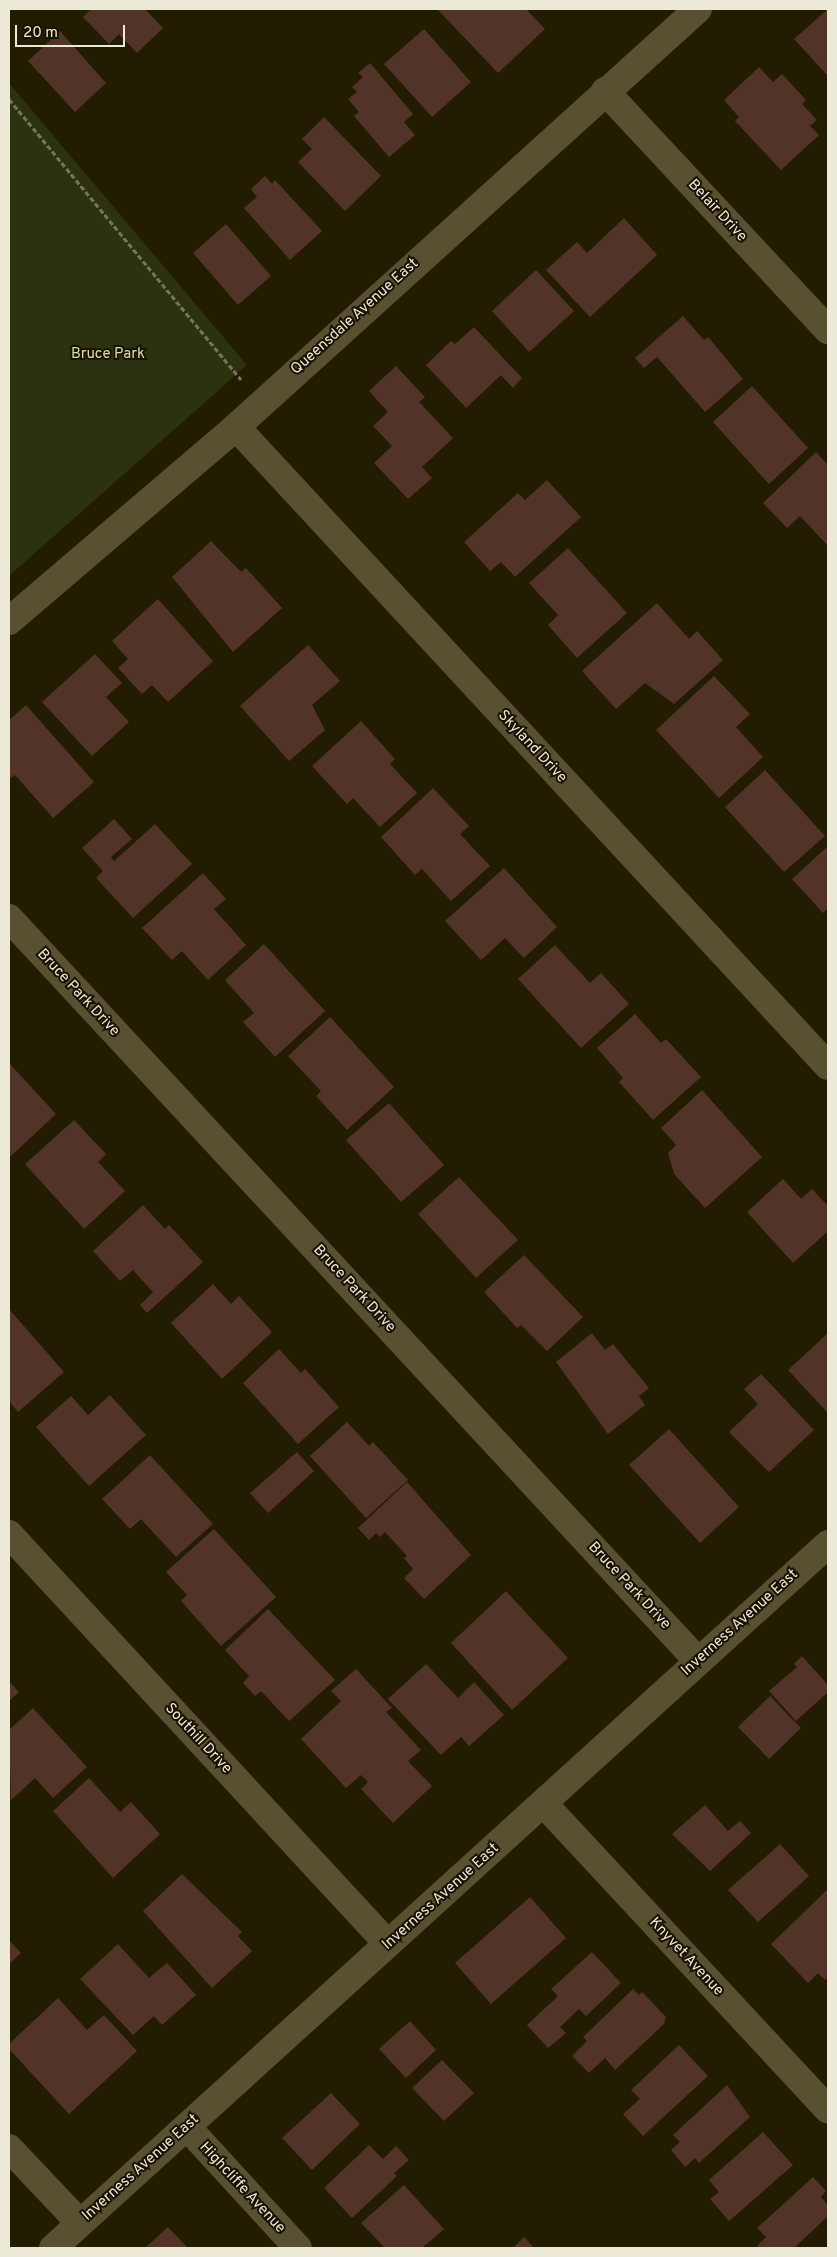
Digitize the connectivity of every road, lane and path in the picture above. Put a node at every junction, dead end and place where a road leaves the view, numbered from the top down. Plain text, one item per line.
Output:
1 (698, 9) edge
2 (605, 91) junction
3 (9, 99) edge
4 (828, 330) edge
5 (236, 427) junction
6 (9, 622) edge
7 (9, 918) edge
8 (828, 1066) edge
9 (9, 1534) edge
10 (828, 1544) edge
11 (698, 1661) junction
12 (544, 1804) junction
13 (388, 1944) junction
14 (828, 2110) edge
15 (187, 2127) junction
16 (9, 2148) edge
17 (80, 2223) junction
18 (53, 2248) edge
19 (298, 2248) edge

1 - 2 street, Queensdale Avenue East
2 - 4 street, Belair Drive
2 - 5 street, Queensdale Avenue East
3 - 5 path
5 - 6 street, Queensdale Avenue East
5 - 8 street, Skyland Drive
7 - 11 street, Bruce Park Drive
9 - 13 street, Southill Drive
10 - 11 street, Inverness Avenue East
11 - 12 street, Inverness Avenue East
12 - 13 street, Inverness Avenue East
12 - 14 street, Knyvet Avenue
13 - 15 street, Inverness Avenue East
15 - 17 street, Inverness Avenue East
15 - 19 street, Highcliffe Avenue
16 - 17 street
17 - 18 street, Inverness Avenue East

